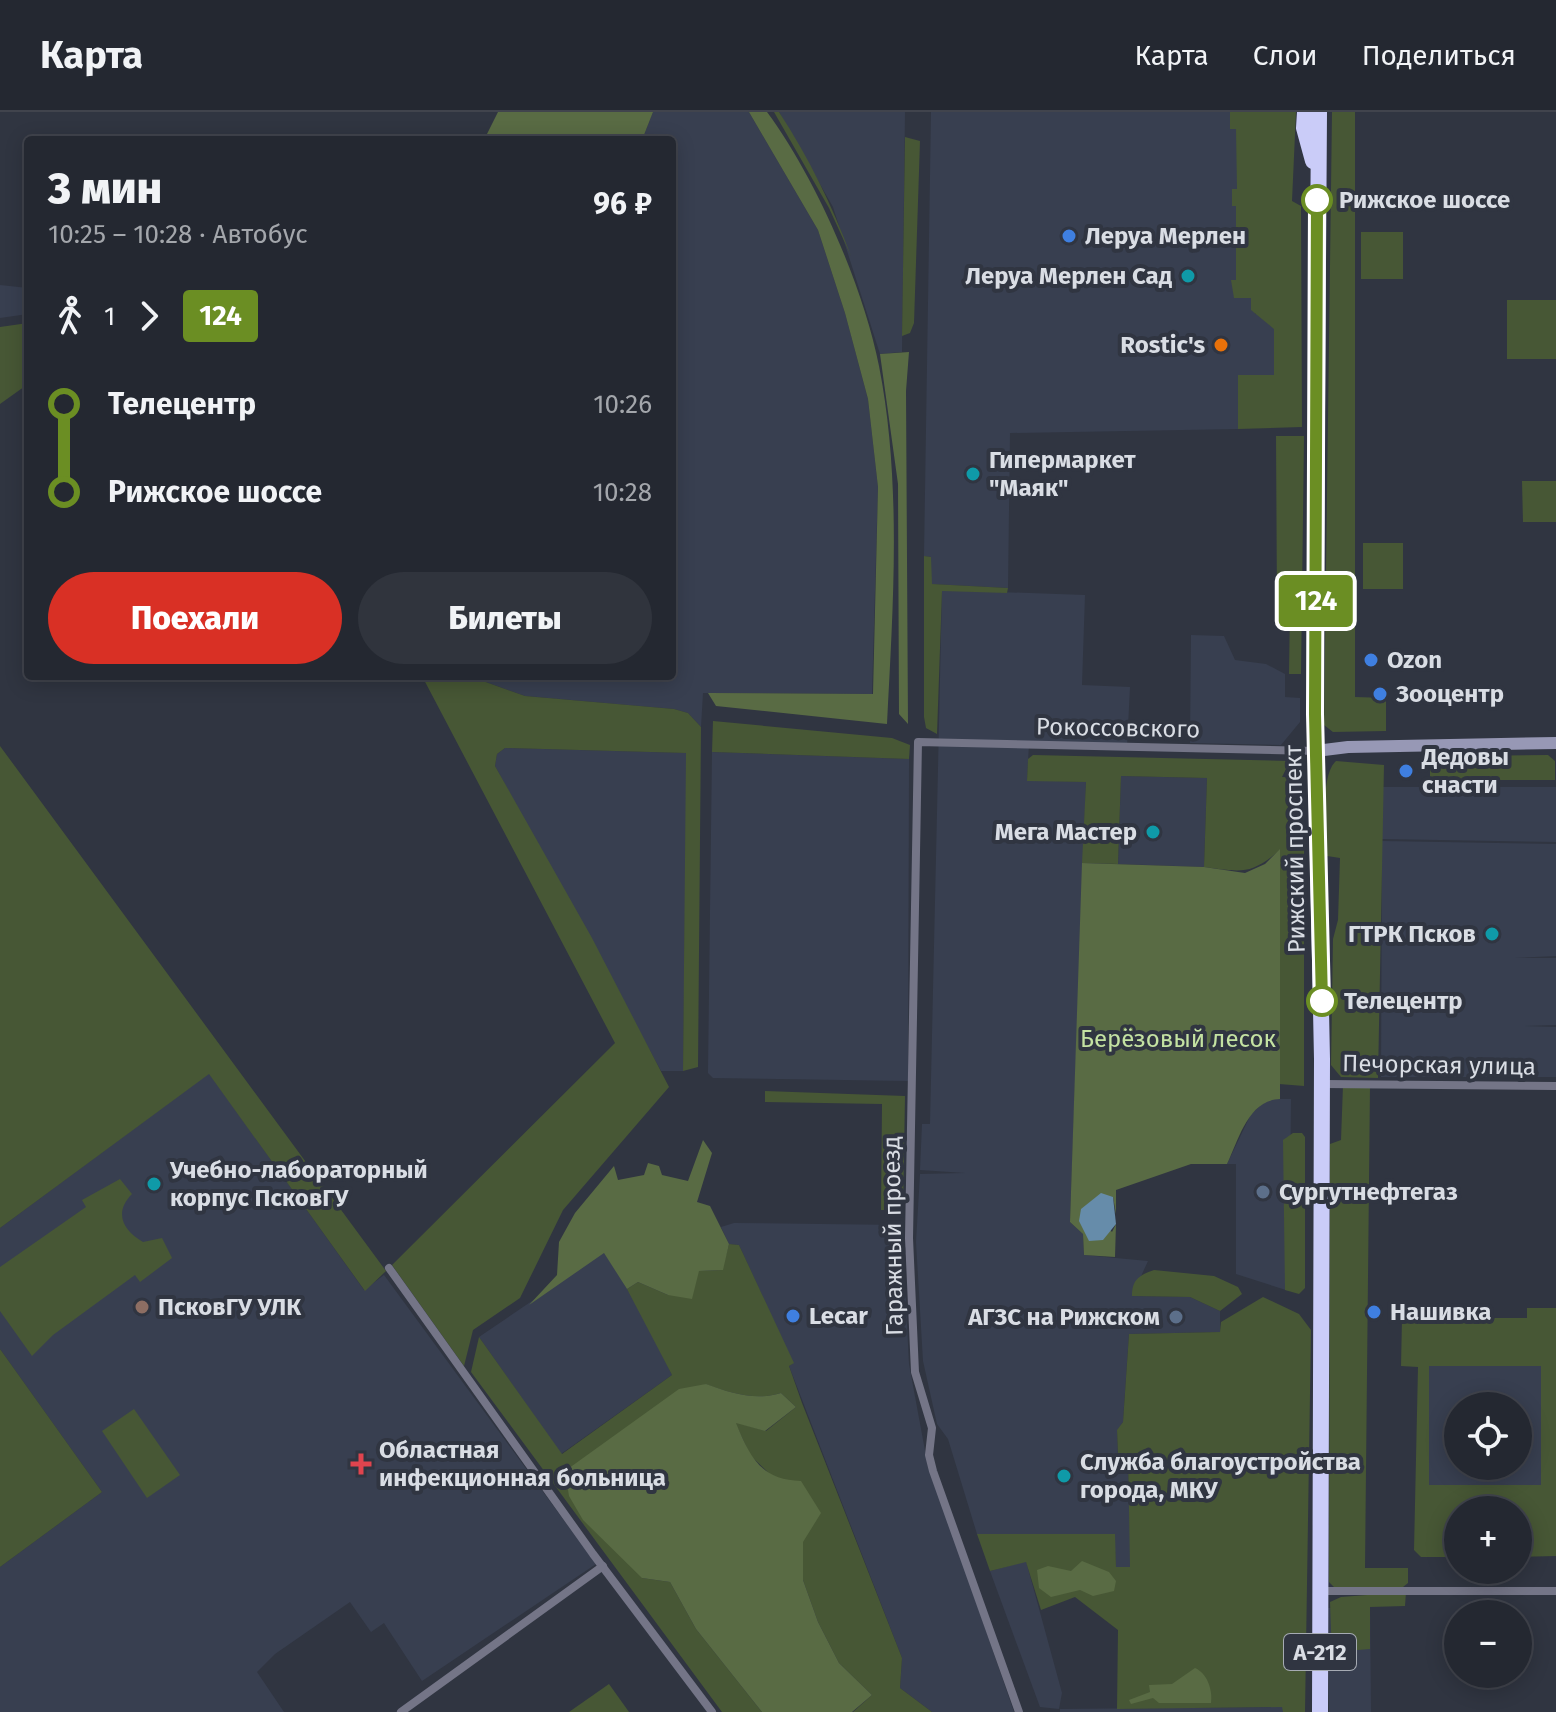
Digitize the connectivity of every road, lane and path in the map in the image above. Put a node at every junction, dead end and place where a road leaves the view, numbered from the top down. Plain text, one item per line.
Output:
1 (1305, 112) edge
2 (1319, 112) edge
3 (1317, 178) junction
4 (918, 742) joint
5 (1556, 743) edge
6 (1316, 751) junction
7 (1322, 1084) junction
8 (1556, 1086) edge
9 (389, 1268) dead end
10 (603, 1566) junction
11 (1320, 1591) junction
12 (1556, 1591) edge
13 (401, 1712) edge
14 (712, 1712) edge
15 (1019, 1712) edge
16 (1320, 1712) edge

1 - 3 highway, Рижский проспект / А-212
2 - 3 highway, Рижский проспект / А-212
3 - 6 highway, Рижский проспект / А-212
4 - 6 street, Рокоссовского
4 - 15 street, Гаражный проезд
5 - 6 main road
6 - 7 highway, Рижский проспект / А-212
7 - 8 street, Печорская улица
7 - 11 highway, Рижский проспект / А-212
9 - 10 street
10 - 13 street
10 - 14 street
11 - 12 street
11 - 16 highway, Рижский проспект / А-212

